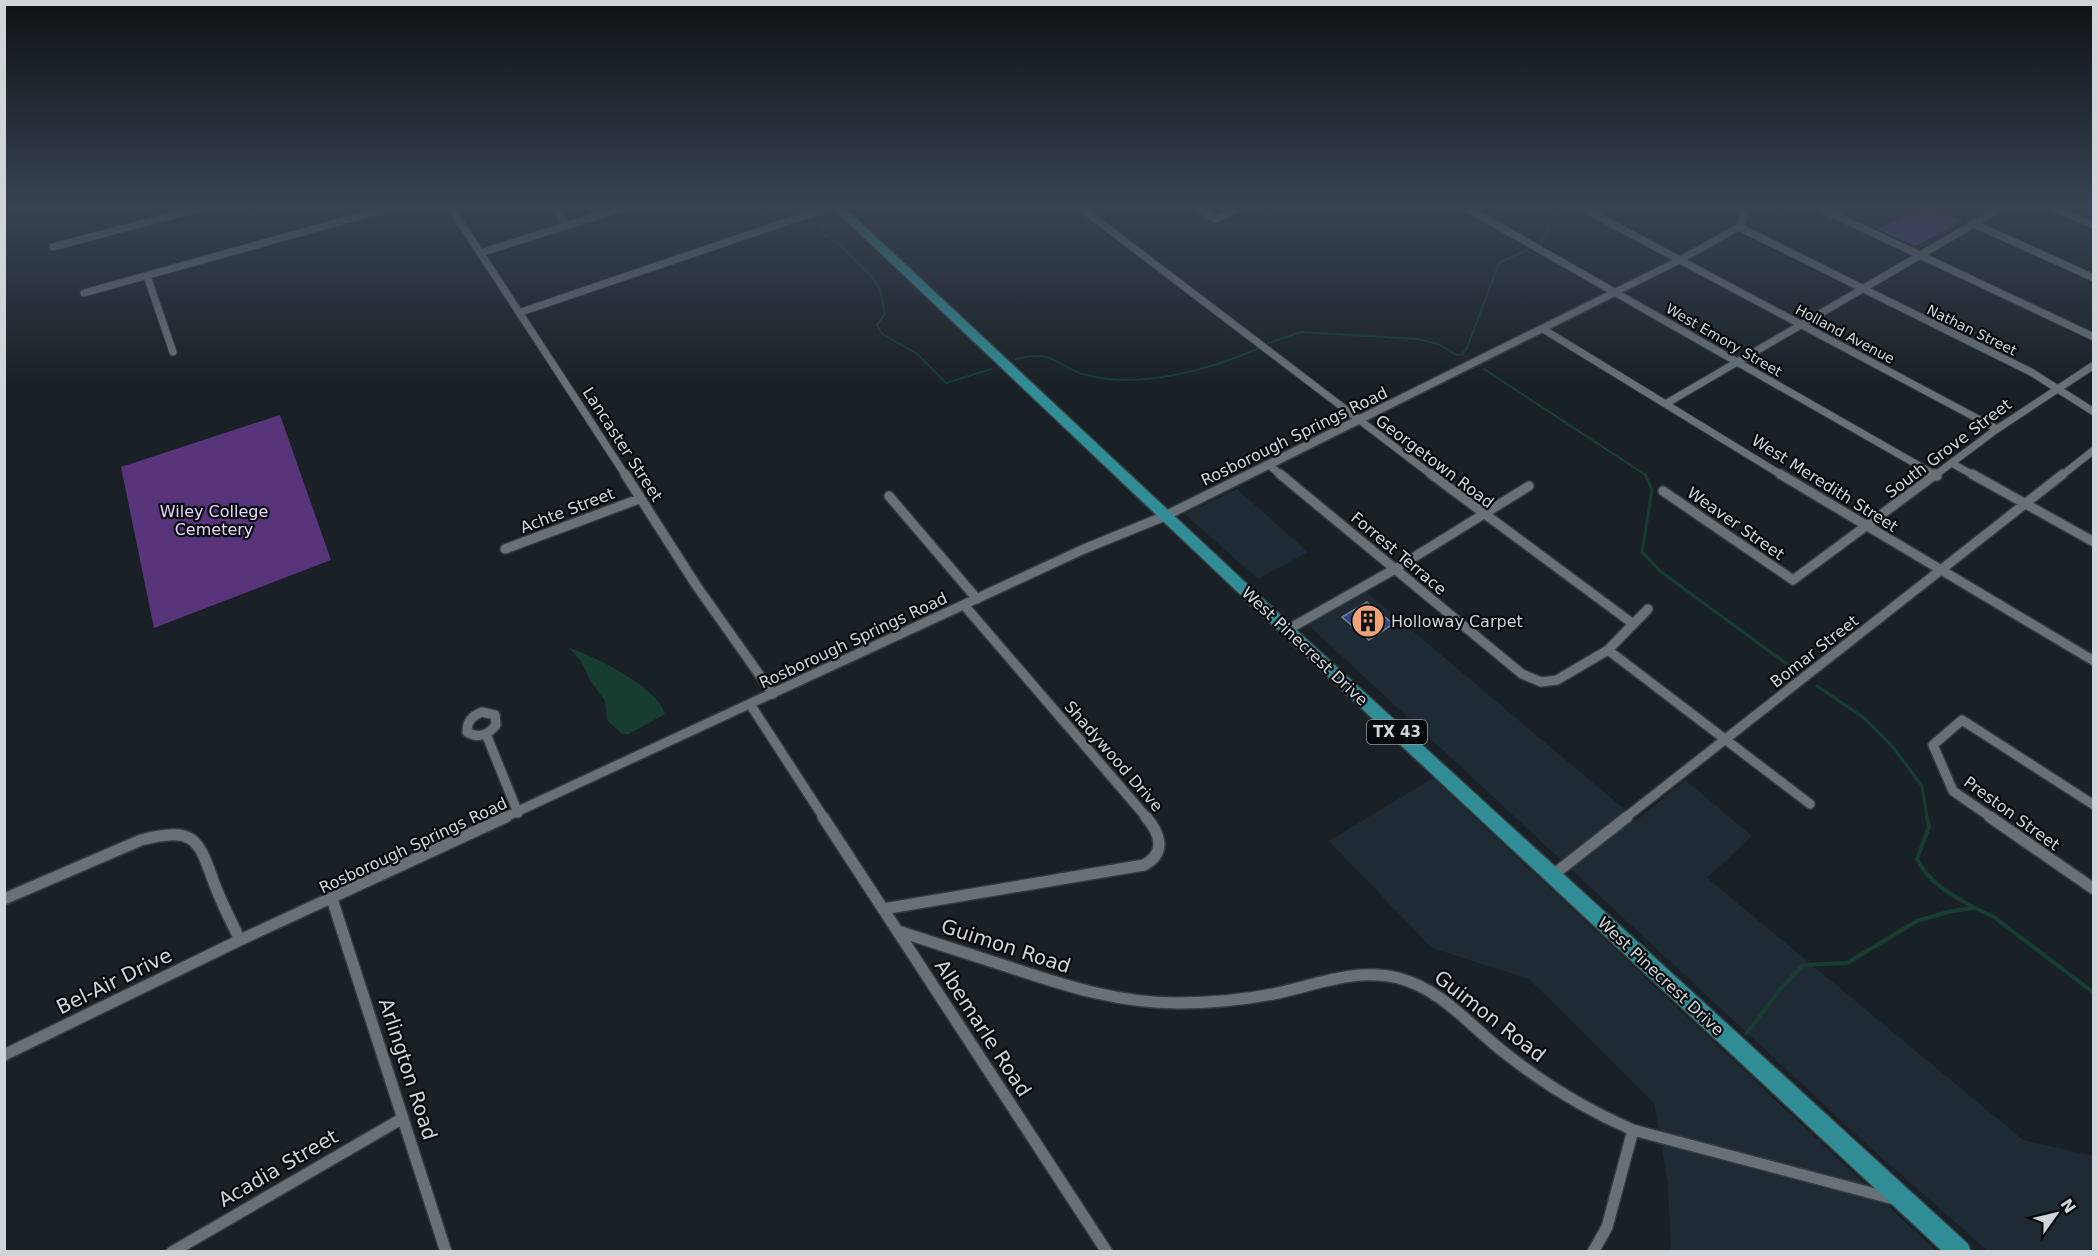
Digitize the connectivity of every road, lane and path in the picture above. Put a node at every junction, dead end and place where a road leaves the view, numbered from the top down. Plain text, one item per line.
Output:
1 (180, 267) edge
2 (489, 267) edge
3 (655, 267) edge
4 (900, 267) edge
5 (1158, 267) edge
6 (1568, 267) edge
7 (1667, 267) edge
8 (1693, 267) edge
9 (1818, 267) edge
10 (1899, 267) edge
11 (1945, 267) edge
12 (2069, 267) edge
13 (147, 276) junction
14 (2094, 278) edge
15 (1861, 288) junction
16 (84, 293) dead end
17 (1614, 293) junction
18 (521, 312) junction
19 (1801, 323) junction
20 (1543, 329) junction
21 (2094, 337) edge
22 (173, 352) dead end
23 (1734, 362) junction
24 (2094, 365) edge
25 (2055, 389) junction
26 (1667, 403) junction
27 (2094, 412) edge
28 (1358, 421) junction
29 (1997, 429) junction
30 (2094, 450) edge
31 (1953, 464) junction
32 (1269, 465) junction
33 (1937, 476) junction
34 (1529, 486) dead end
35 (1663, 491) dead end
36 (889, 496) dead end
37 (639, 499) junction
38 (2024, 505) junction
39 (1483, 513) junction
40 (1165, 516) junction
41 (1866, 527) junction
42 (2094, 542) edge
43 (505, 549) dead end
44 (1395, 569) junction
45 (1942, 570) junction
46 (1792, 580) joint
47 (977, 599) junction
48 (964, 605) junction
49 (1648, 609) dead end
50 (1632, 624) junction
51 (1287, 630) junction
52 (1608, 650) junction
53 (2094, 661) edge
54 (773, 694) junction
55 (750, 704) junction
56 (486, 734) dead end
57 (1726, 740) junction
58 (1810, 804) dead end
59 (2094, 805) edge
60 (518, 813) junction
61 (1552, 875) junction
62 (2094, 889) edge
63 (4, 899) edge
64 (332, 899) junction
65 (884, 909) junction
66 (898, 931) junction
67 (240, 940) junction
68 (4, 1055) edge
69 (403, 1118) junction
70 (1633, 1130) junction
71 (1906, 1203) junction
72 (172, 1251) edge
73 (446, 1251) edge
74 (1107, 1251) edge
75 (1593, 1251) edge
76 (1960, 1251) edge

1 - 13 street
2 - 18 street, Lancaster Street
3 - 18 street
4 - 40 main road, West Pinecrest Drive / TX 43
5 - 28 street, Georgetown Road
6 - 17 street, West Emory Street
7 - 17 street, Rosborough Springs Road
8 - 19 street, Holland Avenue
9 - 15 street, Nathan Street
10 - 15 street
11 - 21 street
12 - 14 street
13 - 16 street
13 - 22 street
15 - 19 street
15 - 25 street, Nathan Street
17 - 20 street, Rosborough Springs Road
17 - 23 street, West Emory Street
18 - 37 street, Lancaster Street
19 - 23 street
19 - 29 street, Holland Avenue
20 - 26 street, West Meredith Street
20 - 28 street, Rosborough Springs Road
23 - 26 street
23 - 33 street, West Emory Street
24 - 25 street, South Grove Street
25 - 27 street, Nathan Street
25 - 29 street, South Grove Street
26 - 41 street, West Meredith Street
28 - 32 street, Rosborough Springs Road
28 - 39 street, Georgetown Road
29 - 31 street, South Grove Street
30 - 38 street, Bomar Street
31 - 33 street, South Grove Street
31 - 38 street
32 - 40 street, Rosborough Springs Road
32 - 44 street, Forrest Terrace
33 - 41 street, South Grove Street
34 - 39 street
35 - 46 street, Weaver Street
36 - 47 street
37 - 43 street, Achte Street
37 - 54 street, Lancaster Street
38 - 42 street
38 - 45 street, Bomar Street
39 - 44 street
39 - 50 street, Georgetown Road
40 - 47 street, Rosborough Springs Road
40 - 51 main road, West Pinecrest Drive / TX 43
41 - 45 street, West Meredith Street
41 - 46 street, South Grove Street
44 - 51 street
44 - 52 street, Forrest Terrace
45 - 53 street, West Meredith Street
45 - 57 street, Bomar Street
47 - 48 street, Rosborough Springs Road
48 - 54 street, Rosborough Springs Road
48 - 65 street, Shadywood Drive
49 - 50 street
50 - 52 street
51 - 61 main road, West Pinecrest Drive / TX 43
52 - 57 street
54 - 55 street, Rosborough Springs Road
55 - 60 street, Rosborough Springs Road
55 - 65 street, Albemarle Road
56 - 60 street
57 - 58 street
57 - 61 street, Bomar Street
59 - 62 street, Preston Street
60 - 64 street, Rosborough Springs Road
61 - 71 main road, West Pinecrest Drive / TX 43
63 - 67 street
64 - 67 street, Rosborough Springs Road
64 - 69 street, Arlington Road
65 - 66 street, Albemarle Road
66 - 70 street, Guimon Road
66 - 74 street, Albemarle Road
67 - 68 street, Bel-Air Drive
69 - 72 street, Acadia Street
69 - 73 street, Arlington Road
70 - 71 street, Guimon Road
70 - 75 street
71 - 76 main road, West Pinecrest Drive / TX 43

